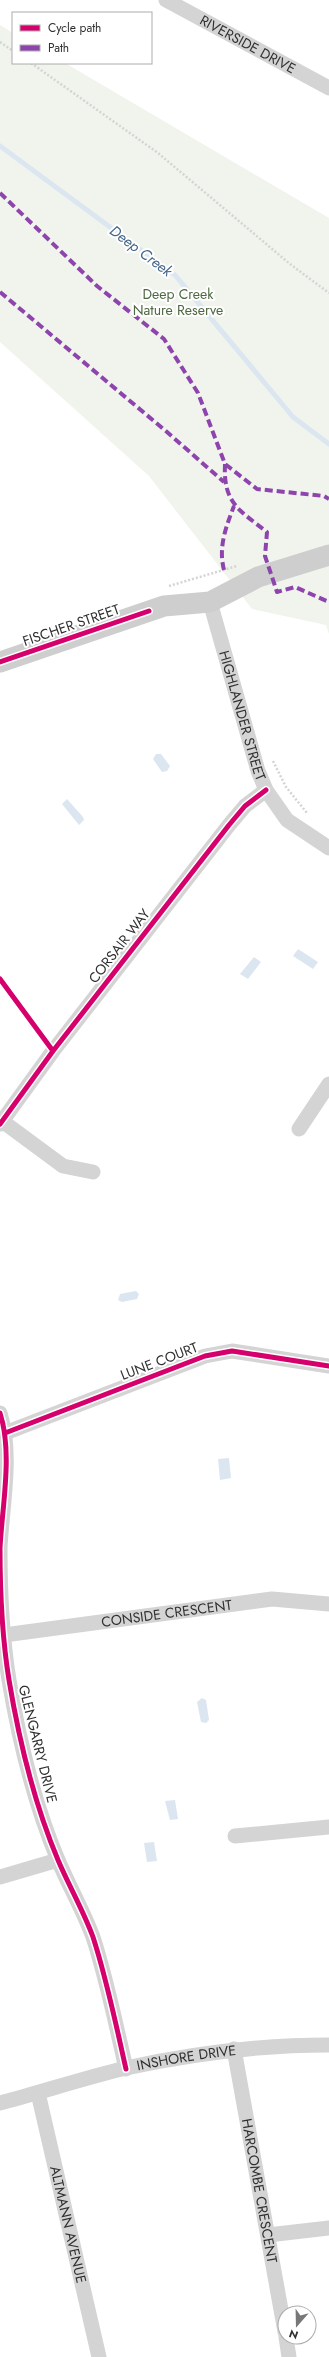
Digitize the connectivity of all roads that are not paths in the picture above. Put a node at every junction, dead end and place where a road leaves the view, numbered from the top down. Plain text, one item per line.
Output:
1 (166, 0) edge
2 (329, 88) edge
3 (329, 555) edge
4 (210, 602) junction
5 (0, 662) edge
6 (266, 790) junction
7 (329, 848) edge
8 (329, 1084) edge
9 (1, 1123) edge
10 (299, 1129) dead end
11 (93, 1172) dead end
12 (329, 1366) edge
13 (0, 1413) edge
14 (5, 1433) junction
15 (329, 1604) edge
16 (4, 1635) junction
17 (329, 1827) edge
18 (235, 1836) dead end
19 (58, 1860) junction
20 (0, 1877) edge
21 (329, 2045) edge
22 (234, 2049) junction
23 (126, 2069) junction
24 (38, 2093) junction
25 (0, 2103) edge
26 (329, 2228) edge
27 (268, 2235) junction
28 (280, 2305) edge
29 (287, 2345) edge
30 (99, 2357) edge
31 (289, 2357) edge

1 - 2 street, RIVERSIDE DRIVE
3 - 4 street, FISCHER STREET
4 - 5 street, FISCHER STREET
4 - 6 street, HIGHLANDER STREET
6 - 7 street, HIGHLANDER STREET
6 - 9 street, CORSAIR WAY
8 - 10 street
9 - 11 street
12 - 14 street, LUNE COURT
13 - 14 street, GLENGARRY DRIVE
14 - 16 street, GLENGARRY DRIVE
15 - 16 street, CONSIDE CRESCENT
16 - 19 street, GLENGARRY DRIVE
17 - 18 street
19 - 20 street
19 - 23 street, GLENGARRY DRIVE
21 - 22 street, INSHORE DRIVE
22 - 23 street, INSHORE DRIVE
22 - 27 street, HARCOMBE CRESCENT
23 - 24 street, INSHORE DRIVE
24 - 25 street, INSHORE DRIVE
24 - 30 street, ALTMANN AVENUE
26 - 27 street
27 - 28 street, HARCOMBE CRESCENT
29 - 31 street

